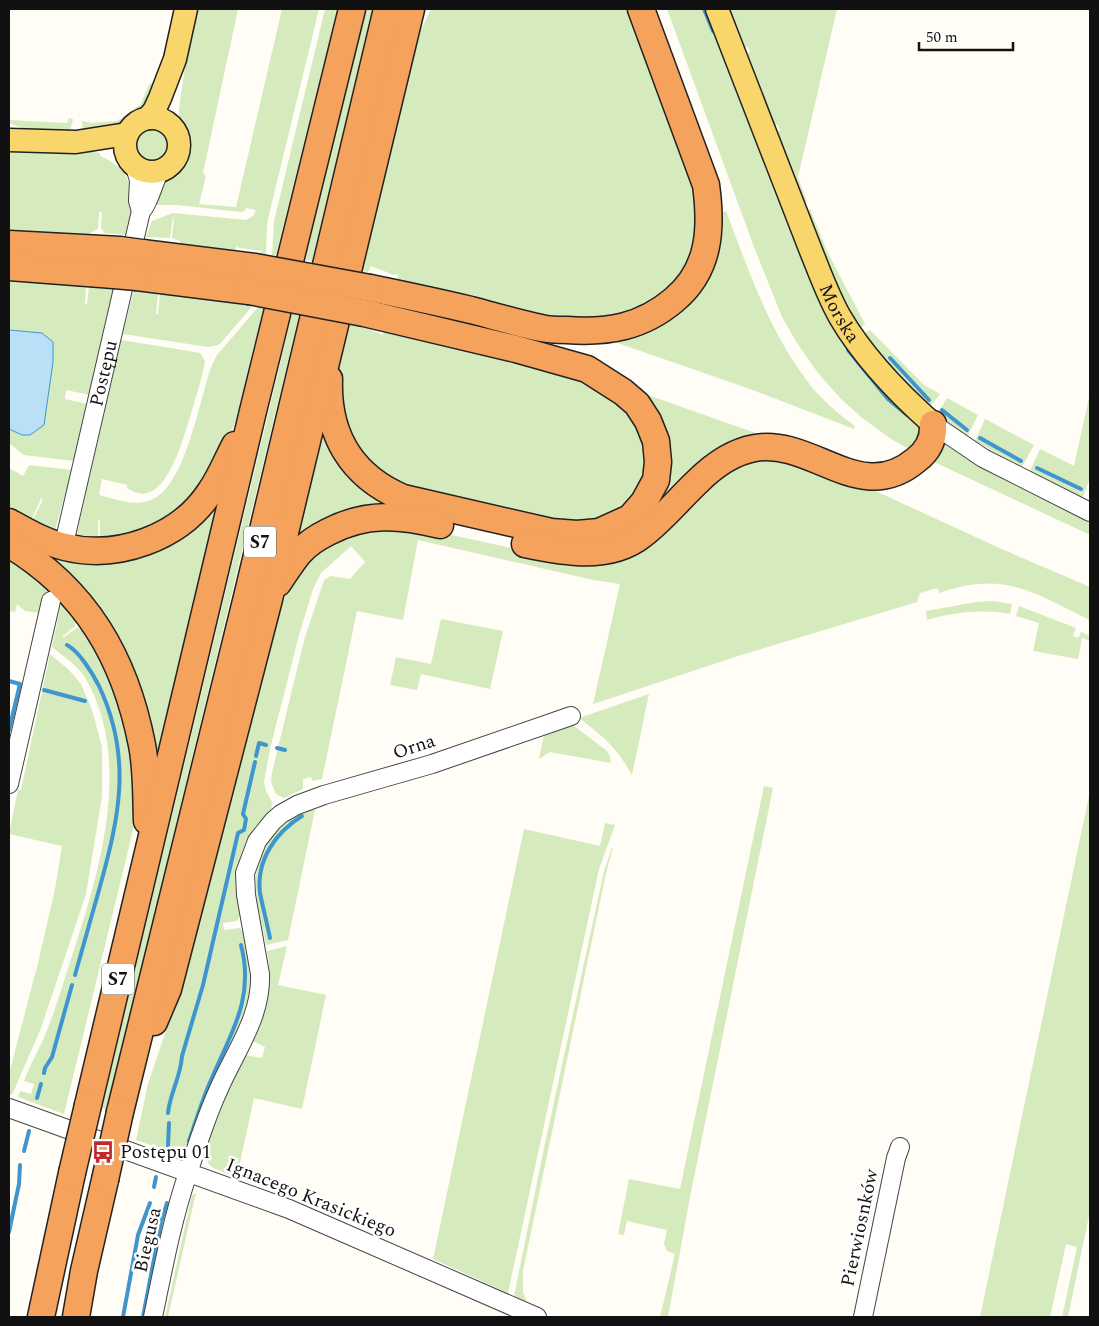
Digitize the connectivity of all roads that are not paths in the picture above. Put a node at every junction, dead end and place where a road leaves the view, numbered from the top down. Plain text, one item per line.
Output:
1 (186, 9) edge
2 (352, 9) edge
3 (387, 9) edge
4 (411, 9) edge
5 (419, 9) edge
6 (642, 9) edge
7 (717, 9) edge
8 (405, 35) junction
9 (175, 59) junction
10 (148, 118) junction
11 (173, 127) junction
12 (127, 134) junction
13 (9, 140) edge
14 (76, 142) junction
15 (131, 162) junction
16 (160, 172) junction
17 (141, 211) junction
18 (9, 244) edge
19 (128, 264) junction
20 (9, 267) edge
21 (252, 279) junction
22 (331, 336) junction
23 (253, 411) junction
24 (933, 424) junction
25 (1090, 512) edge
26 (9, 522) edge
27 (66, 535) dead end
28 (9, 544) edge
29 (269, 599) junction
30 (51, 601) dead end
31 (571, 716) dead end
32 (9, 784) edge
33 (149, 852) junction
34 (129, 1075) junction
35 (9, 1108) edge
36 (900, 1147) dead end
37 (188, 1172) junction
38 (41, 1317) edge
39 (76, 1317) edge
40 (154, 1317) edge
41 (537, 1317) edge
42 (863, 1317) edge

1 - 9 main road
2 - 23 highway, S7
3 - 34 highway, S7
4 - 8 highway
5 - 8 highway
6 - 21 highway, bridge
7 - 24 main road, Morska
8 - 22 highway
9 - 10 main road
9 - 11 main road
10 - 11 main road
10 - 12 main road
11 - 16 main road
12 - 14 main road
12 - 15 main road
13 - 14 main road
14 - 15 main road
15 - 16 main road
15 - 17 street, Postępu
16 - 17 street, Postępu
17 - 27 street, Postępu
18 - 19 highway
19 - 20 highway
19 - 21 highway
21 - 22 highway, bridge
22 - 29 highway
23 - 26 highway
23 - 33 highway, S7
24 - 25 street, Morska
24 - 29 highway
28 - 33 highway
29 - 34 highway
30 - 32 street
31 - 37 street, Orna
33 - 38 highway, S7, bridge
34 - 39 highway, S7, bridge
35 - 37 street, Ignacego Krasickiego
36 - 42 street, Pierwiosnków
37 - 40 street, Biegusa
37 - 41 street, Ignacego Krasickiego

